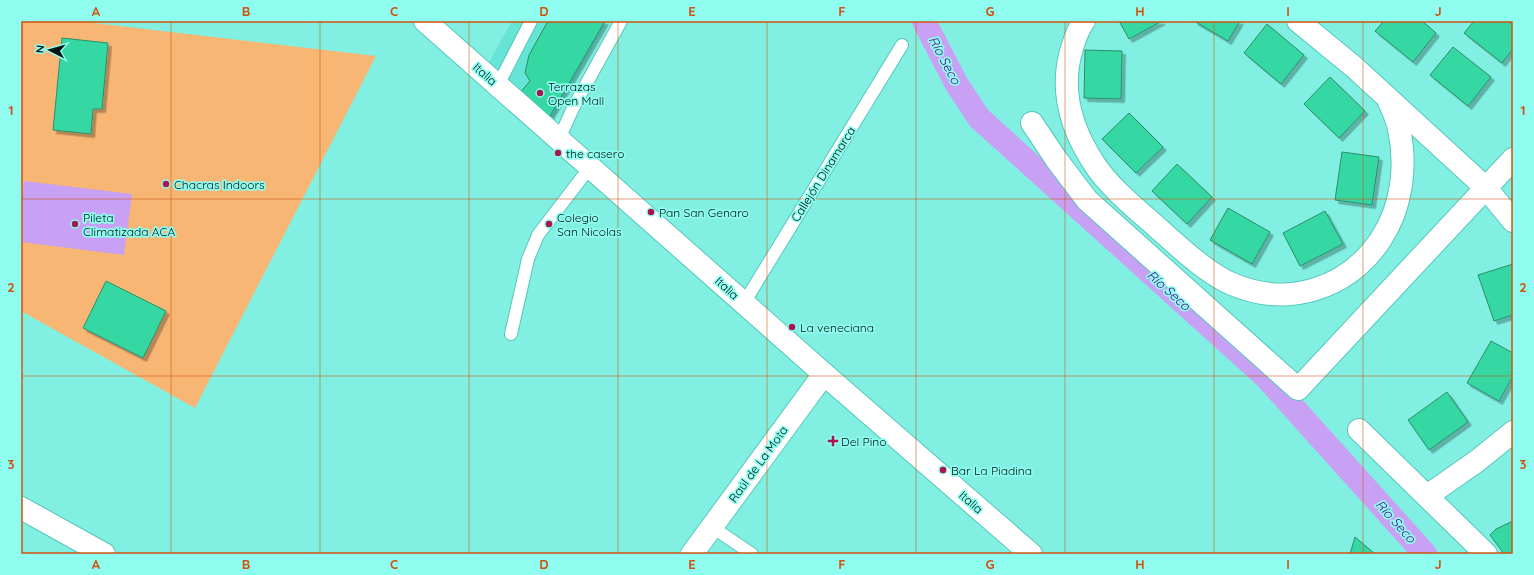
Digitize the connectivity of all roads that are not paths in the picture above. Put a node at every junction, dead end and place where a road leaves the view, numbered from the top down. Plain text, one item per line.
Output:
1 (531, 21) edge
2 (621, 21) edge
3 (1084, 21) edge
4 (1298, 21) edge
5 (430, 23) edge
6 (902, 45) dead end
7 (498, 86) junction
8 (1389, 102) junction
9 (1032, 123) dead end
10 (559, 139) junction
11 (1513, 159) edge
12 (590, 167) junction
13 (1486, 188) junction
14 (1513, 221) edge
15 (744, 303) junction
16 (511, 334) dead end
17 (824, 374) junction
18 (1359, 430) dead end
19 (1513, 432) edge
20 (1427, 496) junction
21 (21, 508) edge
22 (712, 528) junction
23 (104, 554) edge
24 (692, 554) edge
25 (752, 554) edge
26 (1031, 554) edge
27 (1486, 554) edge

1 - 7 lane
2 - 10 lane
3 - 8 street
4 - 8 street
5 - 7 street, Italia
6 - 15 lane, Callejón Dinamarca
7 - 10 street, Italia
8 - 13 street
9 - 13 street
10 - 12 street, Italia
11 - 13 street
12 - 15 street, Italia
12 - 16 lane
13 - 14 street
15 - 17 street, Italia
17 - 22 street, Raúl de La Mota
17 - 26 street, Italia
18 - 20 street
19 - 20 street
20 - 27 street
21 - 23 street
22 - 24 street, Raúl de La Mota
22 - 25 lane

